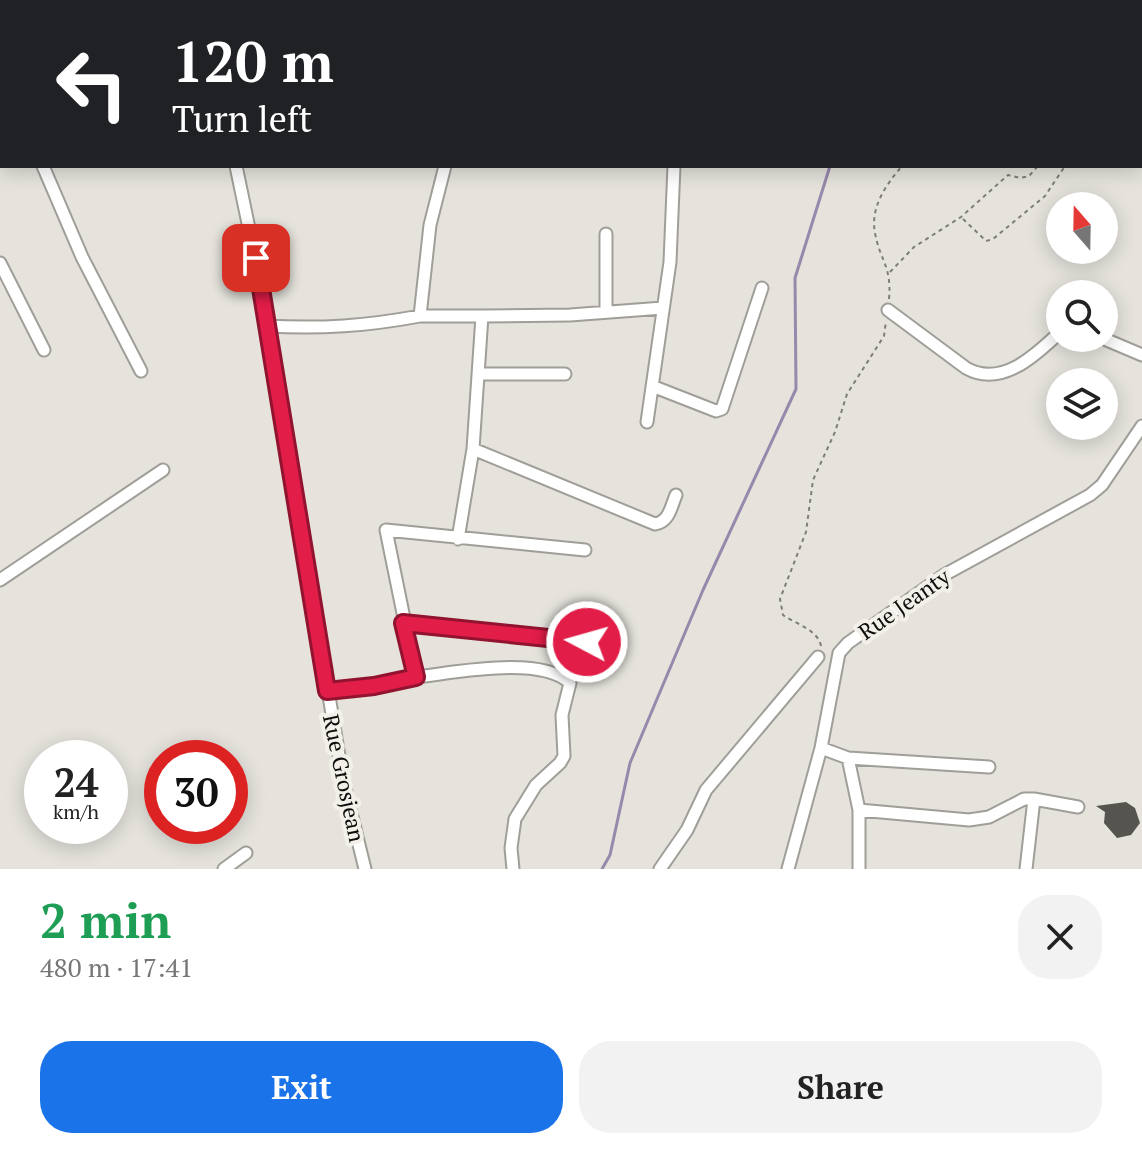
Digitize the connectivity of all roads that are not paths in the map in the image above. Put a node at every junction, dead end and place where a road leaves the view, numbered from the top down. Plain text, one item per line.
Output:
1 (44, 168) edge
2 (236, 168) edge
3 (444, 168) edge
4 (674, 168) edge
5 (606, 234) dead end
6 (0, 263) edge
7 (762, 288) dead end
8 (663, 308) junction
9 (888, 310) road end
10 (606, 312) junction
11 (420, 316) junction
12 (482, 316) junction
13 (266, 326) junction
14 (1046, 345) edge
15 (1118, 345) edge
16 (44, 350) dead end
17 (1142, 355) edge
18 (141, 371) dead end
19 (480, 374) junction
20 (565, 374) dead end
21 (652, 386) junction
22 (647, 422) dead end
23 (1142, 426) edge
24 (473, 449) junction
25 (163, 470) dead end
26 (676, 495) dead end
27 (458, 539) junction
28 (585, 550) dead end
29 (0, 580) edge
30 (403, 623) junction
31 (587, 642) dead end
32 (818, 657) road end
33 (416, 677) junction
34 (327, 691) junction
35 (821, 748) junction
36 (848, 758) junction
37 (989, 767) dead end
38 (1034, 799) junction
39 (1078, 807) dead end
40 (859, 810) junction
41 (246, 853) dead end
42 (224, 869) edge
43 (365, 869) edge
44 (513, 869) edge
45 (660, 869) edge
46 (788, 869) edge
47 (859, 869) edge
48 (1026, 869) edge

1 - 18 street
2 - 13 street, Rue Grosjean
3 - 11 street
4 - 8 street
5 - 10 street
6 - 16 street
7 - 21 street
8 - 10 street
8 - 21 street
9 - 14 street
10 - 12 street
11 - 12 street
11 - 13 street
12 - 19 street
13 - 34 street, Rue Grosjean
15 - 17 street
19 - 20 street
19 - 24 street
21 - 22 street
23 - 35 street, Rue Jeanty
24 - 26 street
24 - 27 street
25 - 29 street
27 - 28 street
27 - 30 street
30 - 31 street
30 - 33 street
32 - 45 street
33 - 34 street
33 - 44 street
34 - 43 street, Rue Grosjean
35 - 36 street
35 - 46 street, Rue Jeanty
36 - 37 street
36 - 40 street
38 - 39 street
38 - 40 street
38 - 48 street
40 - 47 street
41 - 42 street

